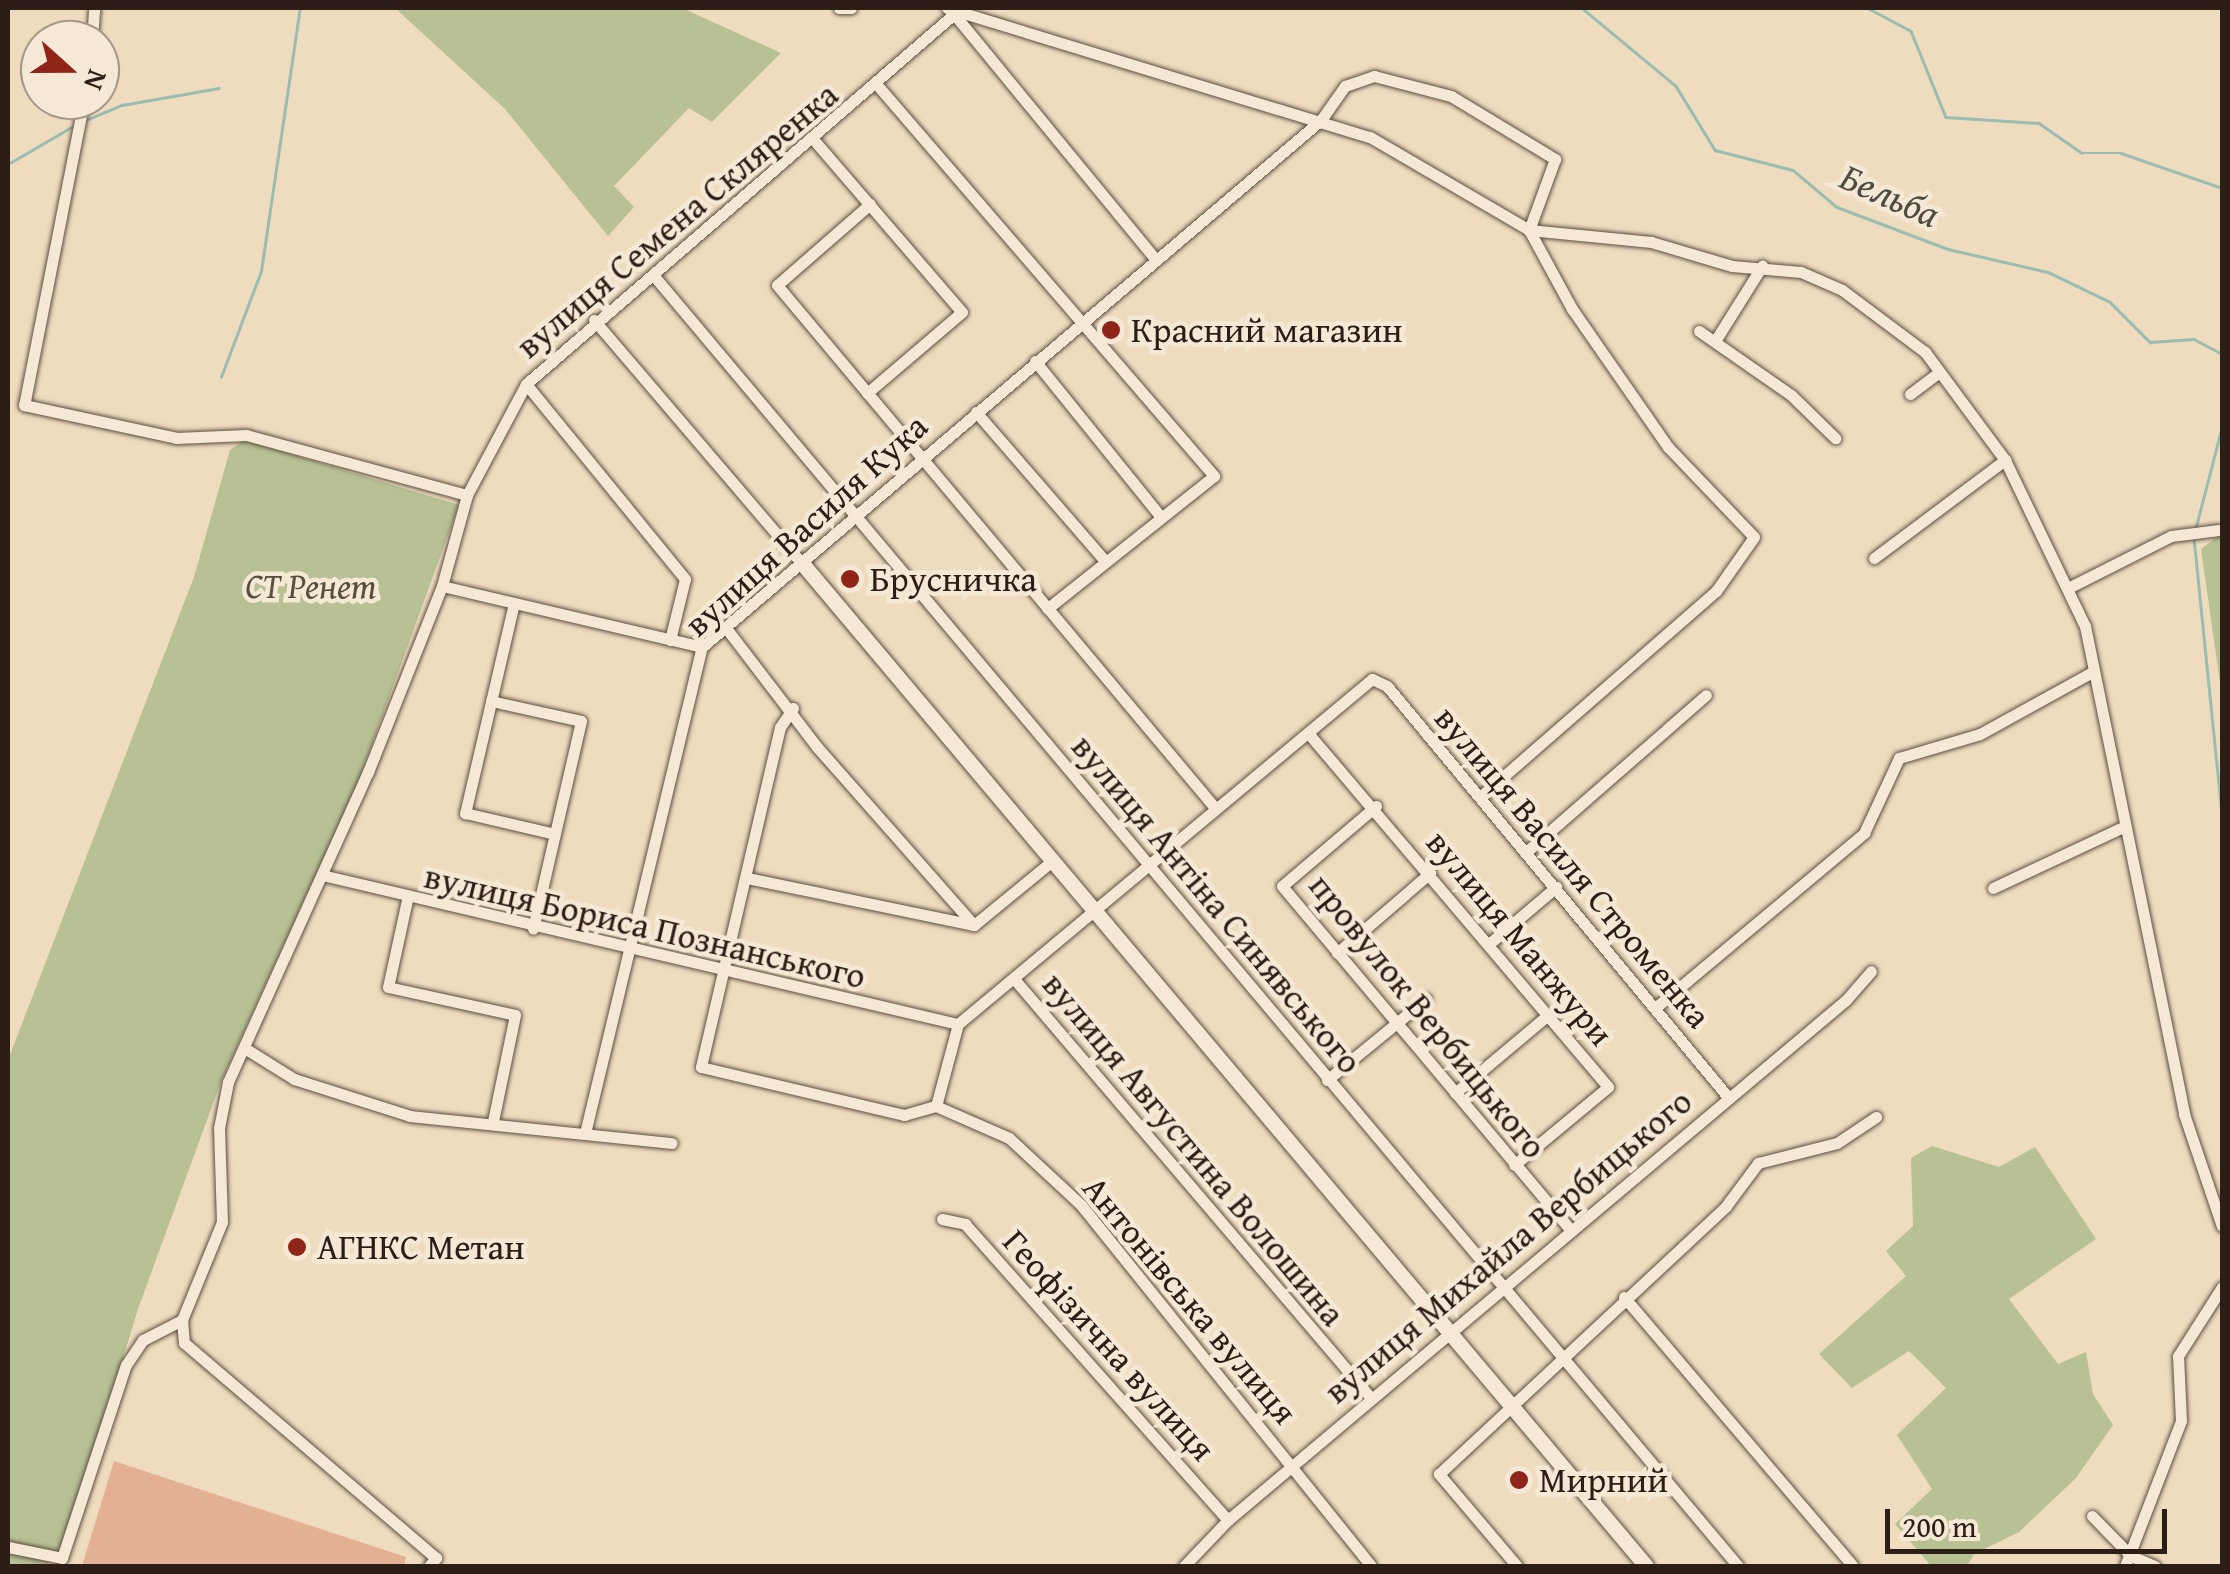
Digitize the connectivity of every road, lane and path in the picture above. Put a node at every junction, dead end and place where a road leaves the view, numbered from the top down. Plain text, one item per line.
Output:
1 (839, 8) edge
2 (851, 8) edge
3 (950, 11) edge
4 (878, 86) junction
5 (80, 120) edge
6 (1321, 120) junction
7 (813, 139) junction
8 (870, 204) junction
9 (1529, 230) junction
10 (1156, 260) junction
11 (1762, 266) junction
12 (654, 276) junction
13 (594, 320) junction
14 (1083, 324) junction
15 (1699, 331) dead end
16 (1715, 341) junction
17 (1036, 362) junction
18 (1939, 372) junction
19 (526, 384) junction
20 (867, 393) junction
21 (1910, 394) dead end
22 (976, 412) junction
23 (1835, 438) dead end
24 (921, 458) junction
25 (2005, 460) junction
26 (467, 494) junction
27 (853, 516) junction
28 (1161, 517) junction
29 (2214, 531) dead end
30 (1874, 558) dead end
31 (802, 562) junction
32 (1106, 562) junction
33 (442, 586) junction
34 (2070, 587) junction
35 (514, 603) junction
36 (1047, 609) junction
37 (726, 628) junction
38 (670, 640) junction
39 (702, 647) junction
40 (2094, 672) junction
41 (1706, 694) dead end
42 (491, 702) junction
43 (793, 708) junction
44 (1308, 732) junction
45 (1480, 797) junction
46 (1376, 806) junction
47 (1215, 808) junction
48 (2121, 828) junction
49 (555, 834) junction
50 (1525, 853) junction
51 (1051, 862) junction
52 (1148, 868) junction
53 (1430, 873) junction
54 (322, 875) junction
55 (747, 878) junction
56 (1556, 886) junction
57 (1994, 888) dead end
58 (407, 900) junction
59 (1095, 912) junction
60 (974, 925) junction
61 (533, 929) junction
62 (1490, 943) junction
63 (629, 952) junction
64 (1337, 953) junction
65 (1871, 971) dead end
66 (724, 975) junction
67 (1015, 980) junction
68 (1426, 999) dead end
69 (1654, 1008) junction
70 (1548, 1015) junction
71 (958, 1024) junction
72 (1394, 1025) junction
73 (246, 1049) junction
74 (1327, 1080) junction
75 (1455, 1093) junction
76 (1728, 1097) junction
77 (936, 1106) junction
78 (1876, 1117) dead end
79 (493, 1121) junction
80 (586, 1128) junction
81 (672, 1144) dead end
82 (1514, 1165) junction
83 (942, 1219) dead end
84 (2222, 1226) edge
85 (1569, 1228) junction
86 (1507, 1285) junction
87 (2221, 1294) edge
88 (1624, 1298) junction
89 (182, 1320) junction
90 (1448, 1333) junction
91 (1562, 1353) junction
92 (1371, 1398) junction
93 (1514, 1410) junction
94 (1289, 1468) junction
95 (2092, 1516) dead end
96 (1228, 1520) junction
97 (8, 1547) edge
98 (2128, 1561) edge
99 (429, 1566) edge
100 (1184, 1566) edge
101 (1371, 1566) edge
102 (1517, 1566) edge
103 (1646, 1566) edge
104 (1738, 1566) edge
105 (1854, 1566) edge
106 (2154, 1566) edge

1 - 2 street
3 - 4 street, вулиця Семена Скляренка
3 - 6 street
3 - 10 street
4 - 7 street, вулиця Семена Скляренка
4 - 14 street
5 - 26 street
6 - 9 street
6 - 9 street, вулиця Василя Кука
6 - 10 street, вулиця Василя Кука
7 - 8 street
7 - 12 street, вулиця Семена Скляренка
8 - 20 street
8 - 20 street
9 - 11 street
9 - 45 street
10 - 14 street, вулиця Василя Кука
11 - 16 street
11 - 18 street
12 - 13 street, вулиця Семена Скляренка
12 - 27 street, вулиця Антіна Синявського
13 - 19 street, вулиця Семена Скляренка
13 - 31 street
14 - 17 street, вулиця Василя Кука
14 - 28 street
15 - 16 street
16 - 23 street
17 - 22 street, вулиця Василя Кука
17 - 28 street
18 - 21 street
18 - 25 street
19 - 26 street, вулиця Семена Скляренка
19 - 38 street
20 - 24 street
22 - 24 street, вулиця Василя Кука
22 - 32 street
24 - 27 street, вулиця Василя Кука
24 - 36 street
25 - 30 street
25 - 34 street
26 - 33 street, вулиця Семена Скляренка
27 - 31 street, вулиця Василя Кука
27 - 52 street, вулиця Антіна Синявського
28 - 32 street
29 - 34 street
31 - 37 street, вулиця Василя Кука
31 - 51 street
32 - 36 street
33 - 35 street
33 - 54 street, вулиця Семена Скляренка
34 - 40 street
35 - 38 street
35 - 42 street
36 - 47 street
37 - 39 street, вулиця Василя Кука
37 - 43 street
38 - 39 street
39 - 63 street, вулиця Василя Кука
40 - 48 street
40 - 69 street
41 - 50 street
42 - 49 street
42 - 49 street
43 - 55 street
43 - 60 street
44 - 45 street, вулиця Василя Строменка
44 - 46 street, вулиця Манжури
44 - 47 street
45 - 50 street, вулиця Василя Строменка
46 - 53 street, вулиця Манжури
46 - 64 street, провулок Вербицького
47 - 52 street
48 - 57 street
48 - 84 street
49 - 61 street
50 - 56 street, вулиця Василя Строменка
51 - 59 street
51 - 60 street
52 - 59 street
52 - 74 street, вулиця Антіна Синявського
53 - 62 street, вулиця Манжури
53 - 64 street
54 - 58 street, вулиця Бориса Познанського
54 - 73 street, вулиця Семена Скляренка
55 - 60 street
55 - 66 street
56 - 62 street
56 - 69 street, вулиця Василя Строменка
58 - 61 street, вулиця Бориса Познанського
58 - 79 street
59 - 67 street
59 - 90 street
61 - 63 street, вулиця Бориса Познанського
62 - 70 street, вулиця Манжури
63 - 66 street, вулиця Бориса Познанського
63 - 80 street, вулиця Василя Кука
64 - 72 street, провулок Вербицького
65 - 76 street, вулиця Михайла Вербицького
66 - 71 street, вулиця Бориса Познанського
66 - 77 street
67 - 71 street
67 - 92 street, вулиця Августина Волошина
68 - 72 street
69 - 76 street, вулиця Василя Строменка
70 - 75 street
70 - 82 street, вулиця Манжури
71 - 77 street
72 - 74 street
72 - 75 street, провулок Вербицького
73 - 79 street
73 - 89 street, вулиця Семена Скляренка
74 - 86 street, вулиця Антіна Синявського
75 - 82 street, провулок Вербицького
76 - 85 street, вулиця Михайла Вербицького
77 - 94 street, Антонівська вулиця
78 - 88 street
79 - 80 street
80 - 81 street
82 - 85 street, провулок Вербицького
83 - 96 street, Геофізична вулиця
85 - 86 street, вулиця Михайла Вербицького
86 - 90 street, вулиця Михайла Вербицького
86 - 91 street, вулиця Антіна Синявського
87 - 98 street
88 - 91 street
88 - 105 street
89 - 97 street
89 - 99 street
90 - 92 street, вулиця Михайла Вербицького
90 - 93 street
91 - 93 street
91 - 104 street, вулиця Антіна Синявського
92 - 94 street, вулиця Михайла Вербицького
93 - 102 street
93 - 103 street
94 - 96 street, вулиця Михайла Вербицького
94 - 101 street, Антонівська вулиця
95 - 98 street
96 - 100 street, вулиця Михайла Вербицького
98 - 106 street

